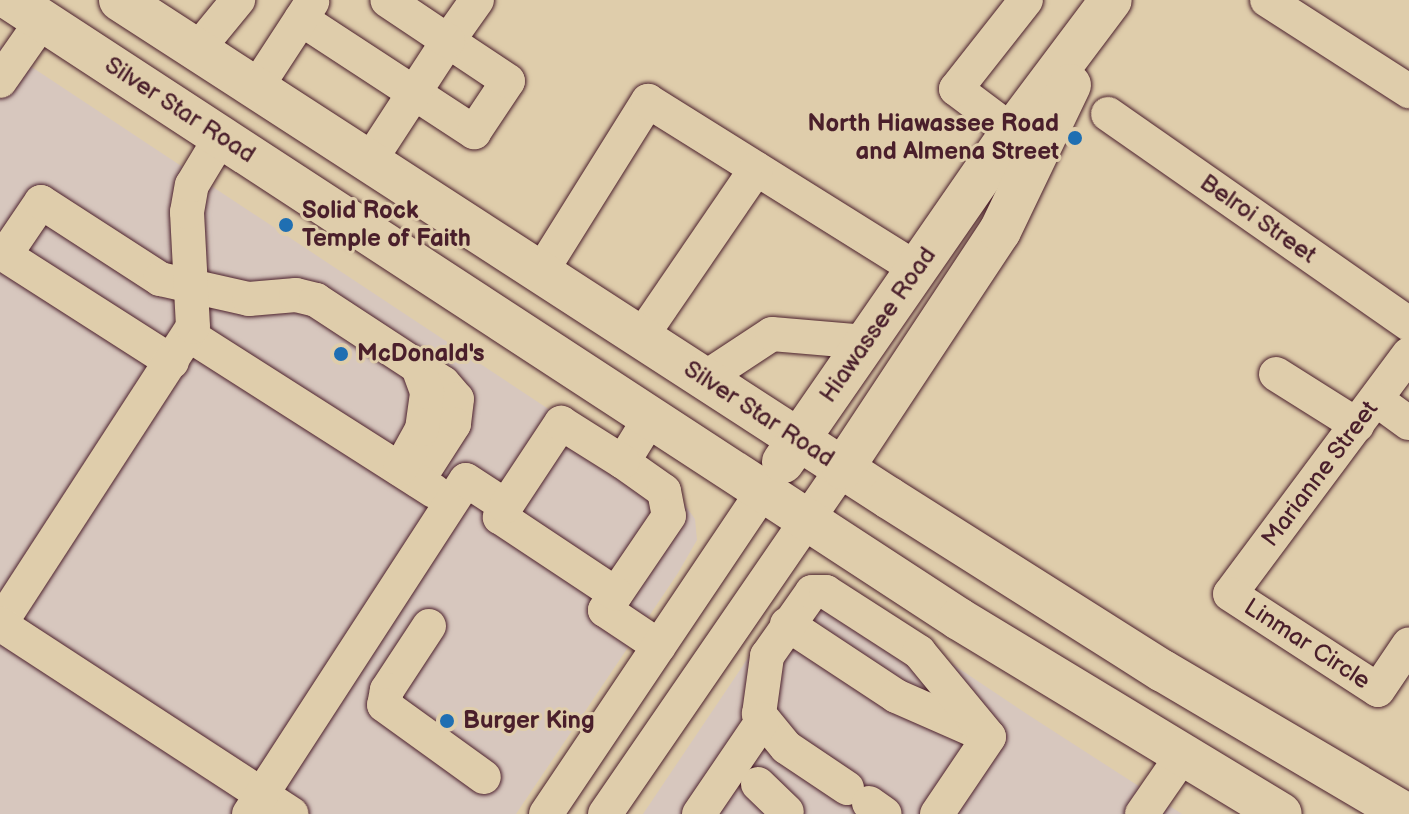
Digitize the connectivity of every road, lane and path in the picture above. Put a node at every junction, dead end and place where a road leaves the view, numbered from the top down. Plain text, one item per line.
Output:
1 (120, 0) edge
2 (238, 0) edge
3 (387, 0) edge
4 (477, 0) edge
5 (1026, 0) edge
6 (1111, 0) edge
7 (1267, 0) edge
8 (26, 10) edge
9 (307, 10) edge
10 (448, 41) junction
11 (197, 50) junction
12 (0, 81) edge
13 (256, 88) junction
14 (1409, 91) edge
15 (415, 93) junction
16 (1108, 114) dead end
17 (1012, 131) junction
18 (221, 137) junction
19 (369, 162) junction
20 (756, 169) junction
21 (2, 254) edge
22 (917, 269) junction
23 (541, 272) junction
24 (194, 286) junction
25 (1409, 324) edge
26 (641, 337) junction
27 (866, 342) junction
28 (180, 348) junction
29 (1409, 354) edge
30 (1276, 374) dead end
31 (705, 378) junction
32 (1367, 413) junction
33 (652, 415) junction
34 (1409, 423) edge
35 (799, 439) junction
36 (623, 462) junction
37 (843, 468) junction
38 (409, 474) junction
39 (764, 490) junction
40 (451, 502) junction
41 (506, 506) junction
42 (806, 518) junction
43 (616, 594) junction
44 (1230, 594) joint
45 (0, 624) edge
46 (787, 624) junction
47 (429, 626) dead end
48 (1409, 644) edge
49 (659, 646) junction
50 (931, 666) junction
51 (907, 701) junction
52 (763, 720) junction
53 (989, 737) junction
54 (1182, 756) junction
55 (484, 777) dead end
56 (758, 784) dead end
57 (867, 802) edge
58 (256, 804) edge
59 (787, 812) dead end
60 (1148, 812) edge
61 (291, 814) edge
62 (546, 814) edge
63 (605, 814) edge
64 (699, 814) edge
65 (937, 814) edge
66 (1281, 814) edge
67 (1406, 814) edge

1 - 11 main road, Silver Star Road
2 - 11 street
3 - 10 street
4 - 10 street
5 - 17 street
6 - 17 main road, Hiawassee Road
6 - 37 main road, Hiawassee Road
7 - 14 street
8 - 12 street
8 - 13 main road
8 - 18 main road, Silver Star Road
9 - 13 street
9 - 15 street
10 - 15 street
10 - 15 street
11 - 13 main road, Silver Star Road
13 - 19 main road, Silver Star Road
15 - 19 street
16 - 25 street, Belroi Street
17 - 22 main road, Hiawassee Road
18 - 24 street
18 - 33 main road, Silver Star Road
19 - 23 main road, Silver Star Road
20 - 22 street
20 - 23 street
20 - 26 street
21 - 24 street
21 - 28 street
22 - 27 main road, Hiawassee Road
23 - 26 main road, Silver Star Road
24 - 28 street
24 - 38 street
26 - 31 main road, Silver Star Road
27 - 31 street
27 - 35 main road, Hiawassee Road
28 - 38 street
28 - 45 street
29 - 32 street, Marianne Street
30 - 32 street
31 - 35 main road, Silver Star Road
32 - 34 street
32 - 44 street, Marianne Street
33 - 36 street
33 - 39 main road, Silver Star Road
35 - 37 main road, Silver Star Road
35 - 39 main road, Hiawassee Road
36 - 41 street
36 - 43 street
37 - 42 street, Hiawassee Road
37 - 67 main road, Silver Star Road
38 - 40 street
39 - 42 main road, Silver Star Road
39 - 49 street, Hiawassee Road
40 - 41 street
40 - 58 street
41 - 43 street
42 - 54 main road, Silver Star Road
42 - 63 street, Hiawassee Road
43 - 49 street
44 - 48 street, Linmar Circle
45 - 58 street
46 - 50 street
46 - 51 street
46 - 52 street
47 - 55 street
49 - 62 street, Hiawassee Road
50 - 51 street
50 - 53 street
51 - 53 street
52 - 57 street
52 - 64 street
53 - 65 street
54 - 60 street
54 - 66 main road, Silver Star Road
56 - 59 street
58 - 61 street

